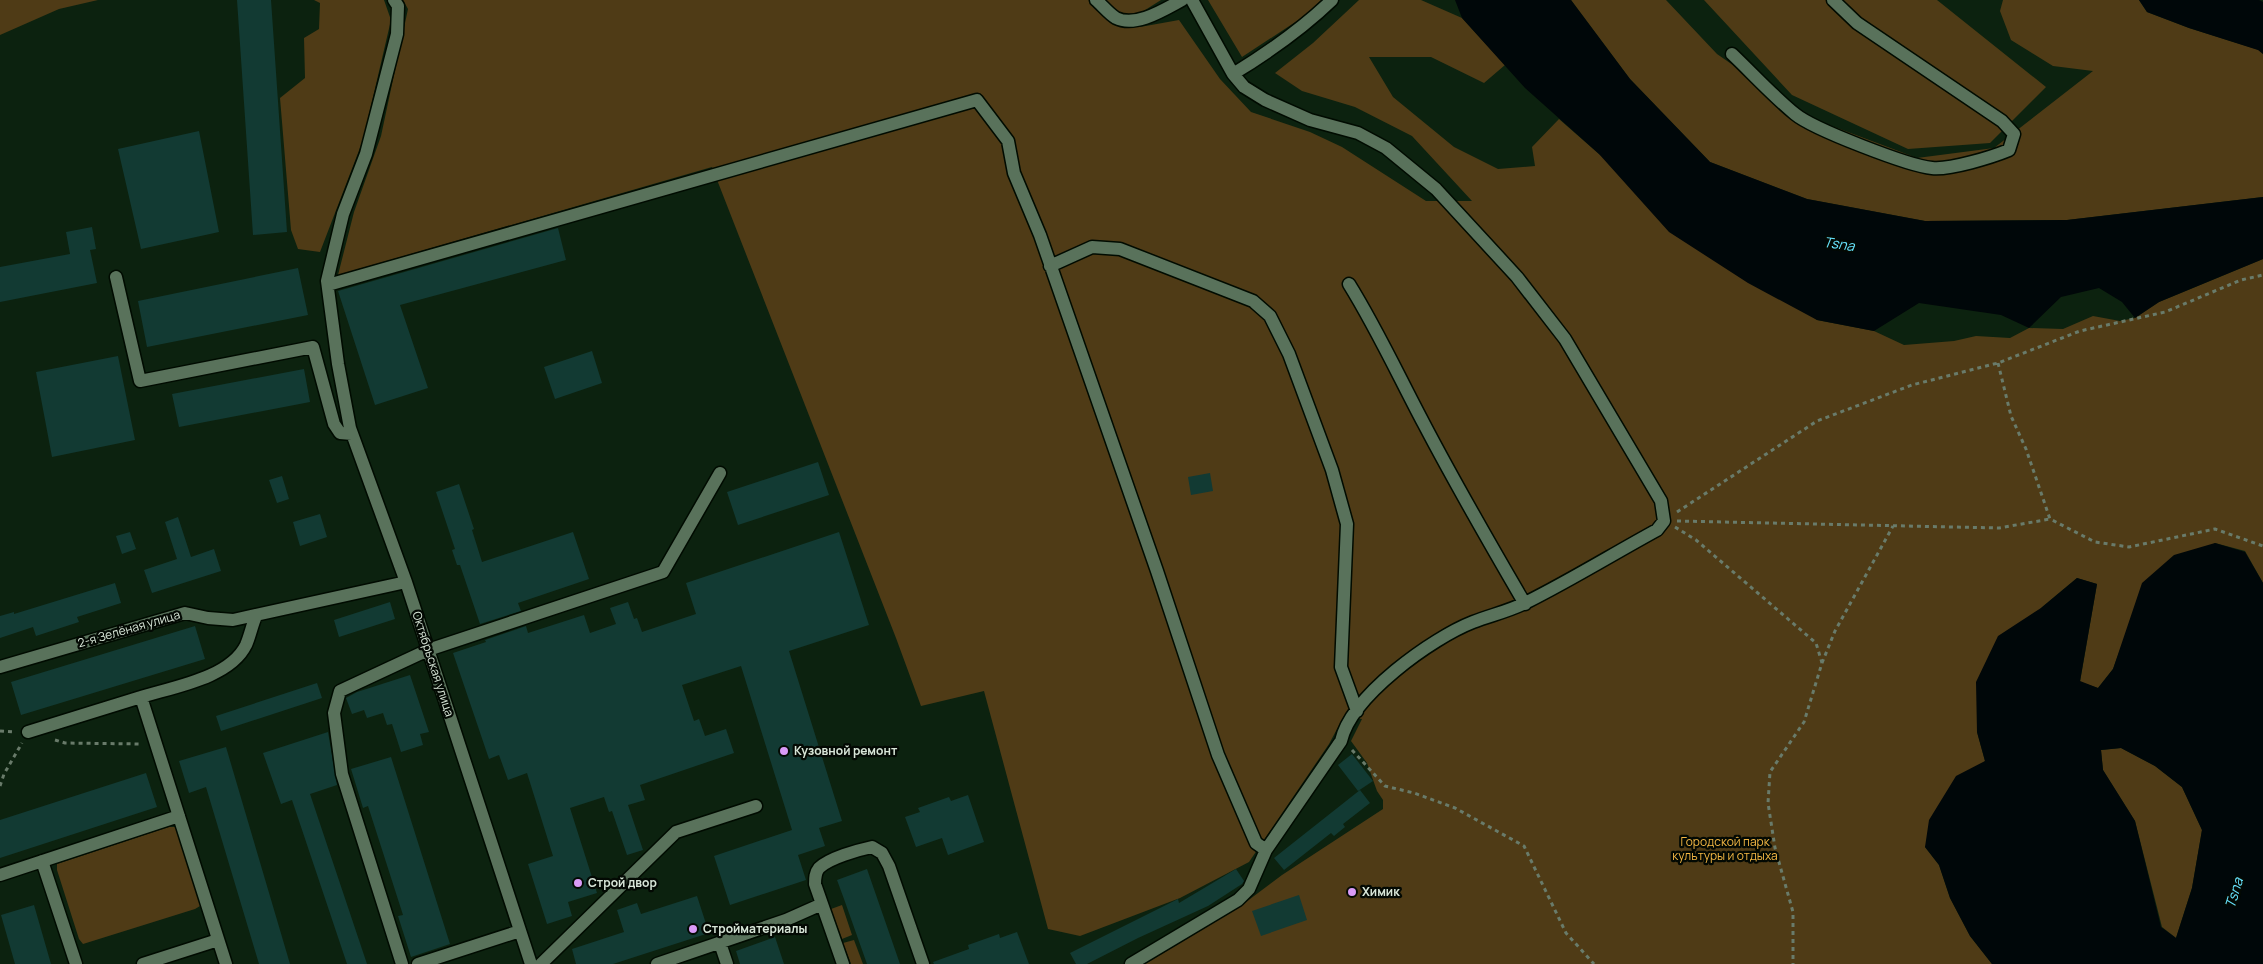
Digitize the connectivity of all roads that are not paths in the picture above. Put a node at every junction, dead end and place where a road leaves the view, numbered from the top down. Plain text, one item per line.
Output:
1 (1096, 0) edge
2 (1182, 0) edge
3 (1192, 0) edge
4 (1332, 0) edge
5 (1833, 0) edge
6 (400, 2) edge
7 (1732, 54) dead end
8 (1234, 74) junction
9 (1050, 266) junction
10 (116, 277) dead end
11 (1349, 284) dead end
12 (328, 285) junction
13 (352, 434) junction
14 (720, 473) dead end
15 (406, 582) junction
16 (1525, 604) junction
17 (256, 616) junction
18 (428, 650) junction
19 (0, 667) edge
20 (141, 697) junction
21 (1357, 711) junction
22 (28, 732) road end
23 (756, 806) dead end
24 (179, 816) junction
25 (1266, 850) junction
26 (42, 861) junction
27 (0, 875) edge
28 (822, 904) junction
29 (520, 931) junction
30 (218, 940) junction
31 (720, 944) junction
32 (76, 964) edge
33 (143, 964) edge
34 (226, 964) edge
35 (402, 964) edge
36 (418, 964) edge
37 (531, 964) edge
38 (540, 964) edge
39 (657, 964) edge
40 (727, 964) edge
41 (842, 964) edge
42 (923, 964) edge
43 (1131, 964) edge

1 - 2 street
3 - 8 street
4 - 8 street
5 - 7 street
6 - 12 street, Октябрьская улица
8 - 16 street
9 - 12 street
9 - 21 street
9 - 25 street
10 - 13 street
11 - 16 street
12 - 13 street, Октябрьская улица
13 - 15 street, Октябрьская улица
14 - 18 street
15 - 17 street, 2-я Зелёная улица
15 - 18 street, Октябрьская улица
16 - 21 street
17 - 19 street, 2-я Зелёная улица
17 - 20 street
18 - 29 street, Октябрьская улица
18 - 35 street
20 - 22 street
20 - 24 street
21 - 25 street
23 - 38 street
24 - 26 street
24 - 30 street
25 - 43 street
26 - 27 street
26 - 32 street
28 - 31 street
28 - 41 street
28 - 42 street
29 - 36 street
29 - 37 street, Октябрьская улица
30 - 33 street
30 - 34 street
31 - 39 street
31 - 40 street

